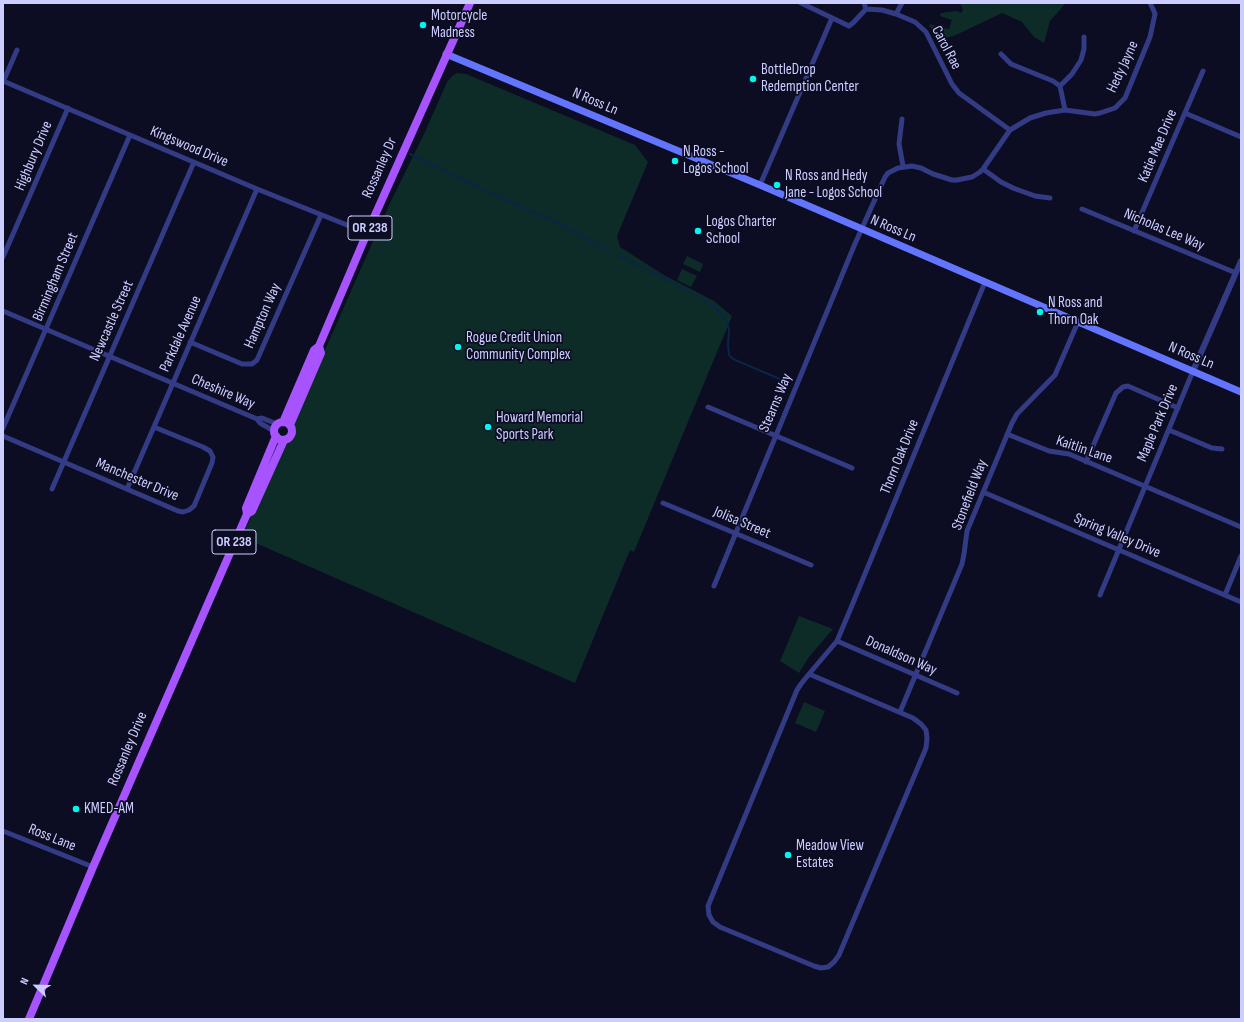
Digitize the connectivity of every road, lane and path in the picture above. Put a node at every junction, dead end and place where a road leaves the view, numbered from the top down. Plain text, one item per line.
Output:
1 (470, 3) edge
2 (801, 3) edge
3 (864, 3) edge
4 (902, 3) edge
5 (1150, 3) edge
6 (866, 9) junction
7 (896, 14) junction
8 (832, 18) junction
9 (1084, 37) dead end
10 (17, 50) dead end
11 (446, 54) junction
12 (1001, 54) dead end
13 (1203, 71) dead end
14 (3, 82) edge
15 (1060, 86) junction
16 (68, 108) junction
17 (1065, 110) junction
18 (1185, 113) junction
19 (902, 119) dead end
20 (1010, 130) junction
21 (130, 135) junction
22 (1241, 137) edge
23 (194, 162) junction
24 (902, 166) junction
25 (983, 169) junction
26 (760, 185) junction
27 (257, 188) junction
28 (1050, 198) dead end
29 (1082, 209) dead end
30 (321, 215) junction
31 (861, 229) junction
32 (1134, 231) junction
33 (367, 233) junction
34 (3, 257) edge
35 (1241, 261) edge
36 (1236, 273) junction
37 (984, 282) junction
38 (3, 311) edge
39 (1078, 322) junction
40 (46, 329) junction
41 (190, 342) junction
42 (319, 346) joint
43 (110, 356) junction
44 (1194, 372) junction
45 (172, 383) junction
46 (1241, 392) edge
47 (708, 407) dead end
48 (1178, 408) junction
49 (257, 419) junction
50 (154, 427) junction
51 (3, 428) edge
52 (281, 430) junction
53 (1169, 430) junction
54 (1007, 434) junction
55 (3, 436) edge
56 (775, 436) junction
57 (1222, 449) dead end
58 (64, 462) junction
59 (1086, 462) junction
60 (852, 468) dead end
61 (1145, 487) junction
62 (52, 489) dead end
63 (128, 489) junction
64 (983, 492) junction
65 (663, 502) dead end
66 (1241, 527) edge
67 (736, 534) junction
68 (1119, 550) junction
69 (1241, 556) edge
70 (811, 565) dead end
71 (714, 586) dead end
72 (1225, 595) junction
73 (1100, 596) dead end
74 (1241, 602) edge
75 (836, 641) junction
76 (809, 674) junction
77 (915, 675) junction
78 (957, 693) dead end
79 (900, 712) junction
80 (3, 831) edge
81 (93, 867) junction
82 (29, 1019) edge

1 - 11 main road, Rossanley Dr / OR 238
2 - 8 street
3 - 6 street
4 - 7 street
5 - 17 street, Hedy Jayne
6 - 7 street, Carol Rae
6 - 8 street
7 - 20 street, Carol Rae
8 - 26 street
9 - 15 street
10 - 14 street
11 - 26 main road, N Ross Ln
11 - 33 main road, Rossanley Dr / OR 238
12 - 15 street
13 - 18 street, Katie Mae Drive
14 - 16 street, Kingswood Drive
15 - 17 street
16 - 21 street, Kingswood Drive
16 - 34 street, Highbury Drive
17 - 20 street, Hedy Jayne
18 - 22 street
18 - 32 street, Katie Mae Drive
19 - 24 street
20 - 25 street, Hedy Jayne
21 - 23 street, Kingswood Drive
21 - 40 street, Birmingham Street
23 - 27 street, Kingswood Drive
23 - 43 street, Newcastle Street
24 - 25 street, Hedy Jayne
24 - 31 street
25 - 28 street
26 - 31 main road, N Ross Ln
27 - 30 street, Kingswood Drive
27 - 41 street, Parkdale Avenue
29 - 32 street, Nicholas Lee Way
30 - 33 street, Kingswood Drive
30 - 41 street, Hampton Way
31 - 37 main road, N Ross Ln
31 - 56 street, Stearns Way
32 - 36 street, Nicholas Lee Way
33 - 42 main road, Rossanley Dr / OR 238
35 - 36 street, Maple Park Drive
36 - 44 street, Maple Park Drive
37 - 39 main road, N Ross Ln
37 - 75 street, Thorn Oak Drive
38 - 40 street, Cheshire Way
39 - 44 main road, N Ross Ln
39 - 54 street, Stonefield Way
40 - 43 street, Cheshire Way
40 - 51 street, Birmingham Street
41 - 45 street, Parkdale Avenue
42 - 52 main road, Rossanley Drive / OR 238
43 - 45 street, Cheshire Way
43 - 58 street, Newcastle Street
44 - 46 main road, N Ross Ln
44 - 48 street, Maple Park Drive
45 - 49 street, Cheshire Way
45 - 50 street, Parkdale Avenue
47 - 56 street
48 - 53 street, Maple Park Drive
48 - 59 street
49 - 52 street, Cheshire Way
49 - 52 street, Cheshire Way
50 - 63 street, Parkdale Avenue
50 - 63 street, Manchester Drive
52 - 81 main road, Rossanley Drive / OR 238
53 - 57 street
53 - 61 street, Maple Park Drive
54 - 59 street, Kaitlin Lane
54 - 64 street, Stonefield Way
55 - 58 street, Manchester Drive
56 - 60 street
56 - 67 street, Stearns Way
58 - 62 street, Newcastle Street
58 - 63 street, Manchester Drive
59 - 61 street, Kaitlin Lane
61 - 66 street, Kaitlin Lane
61 - 68 street, Maple Park Drive
64 - 68 street, Spring Valley Drive
64 - 77 street, Stonefield Way
65 - 67 street, Jolisa Street
67 - 70 street, Jolisa Street
67 - 71 street, Stearns Way
68 - 72 street, Spring Valley Drive
68 - 73 street, Maple Park Drive
69 - 72 street
72 - 74 street, Spring Valley Drive
75 - 76 street, Thorn Oak Drive
75 - 77 street, Donaldson Way
76 - 79 street
76 - 79 street, Thorn Oak Drive
77 - 78 street, Donaldson Way
77 - 79 street, Stonefield Way
80 - 81 street, Ross Lane
81 - 82 main road, Rossanley Drive / OR 238

